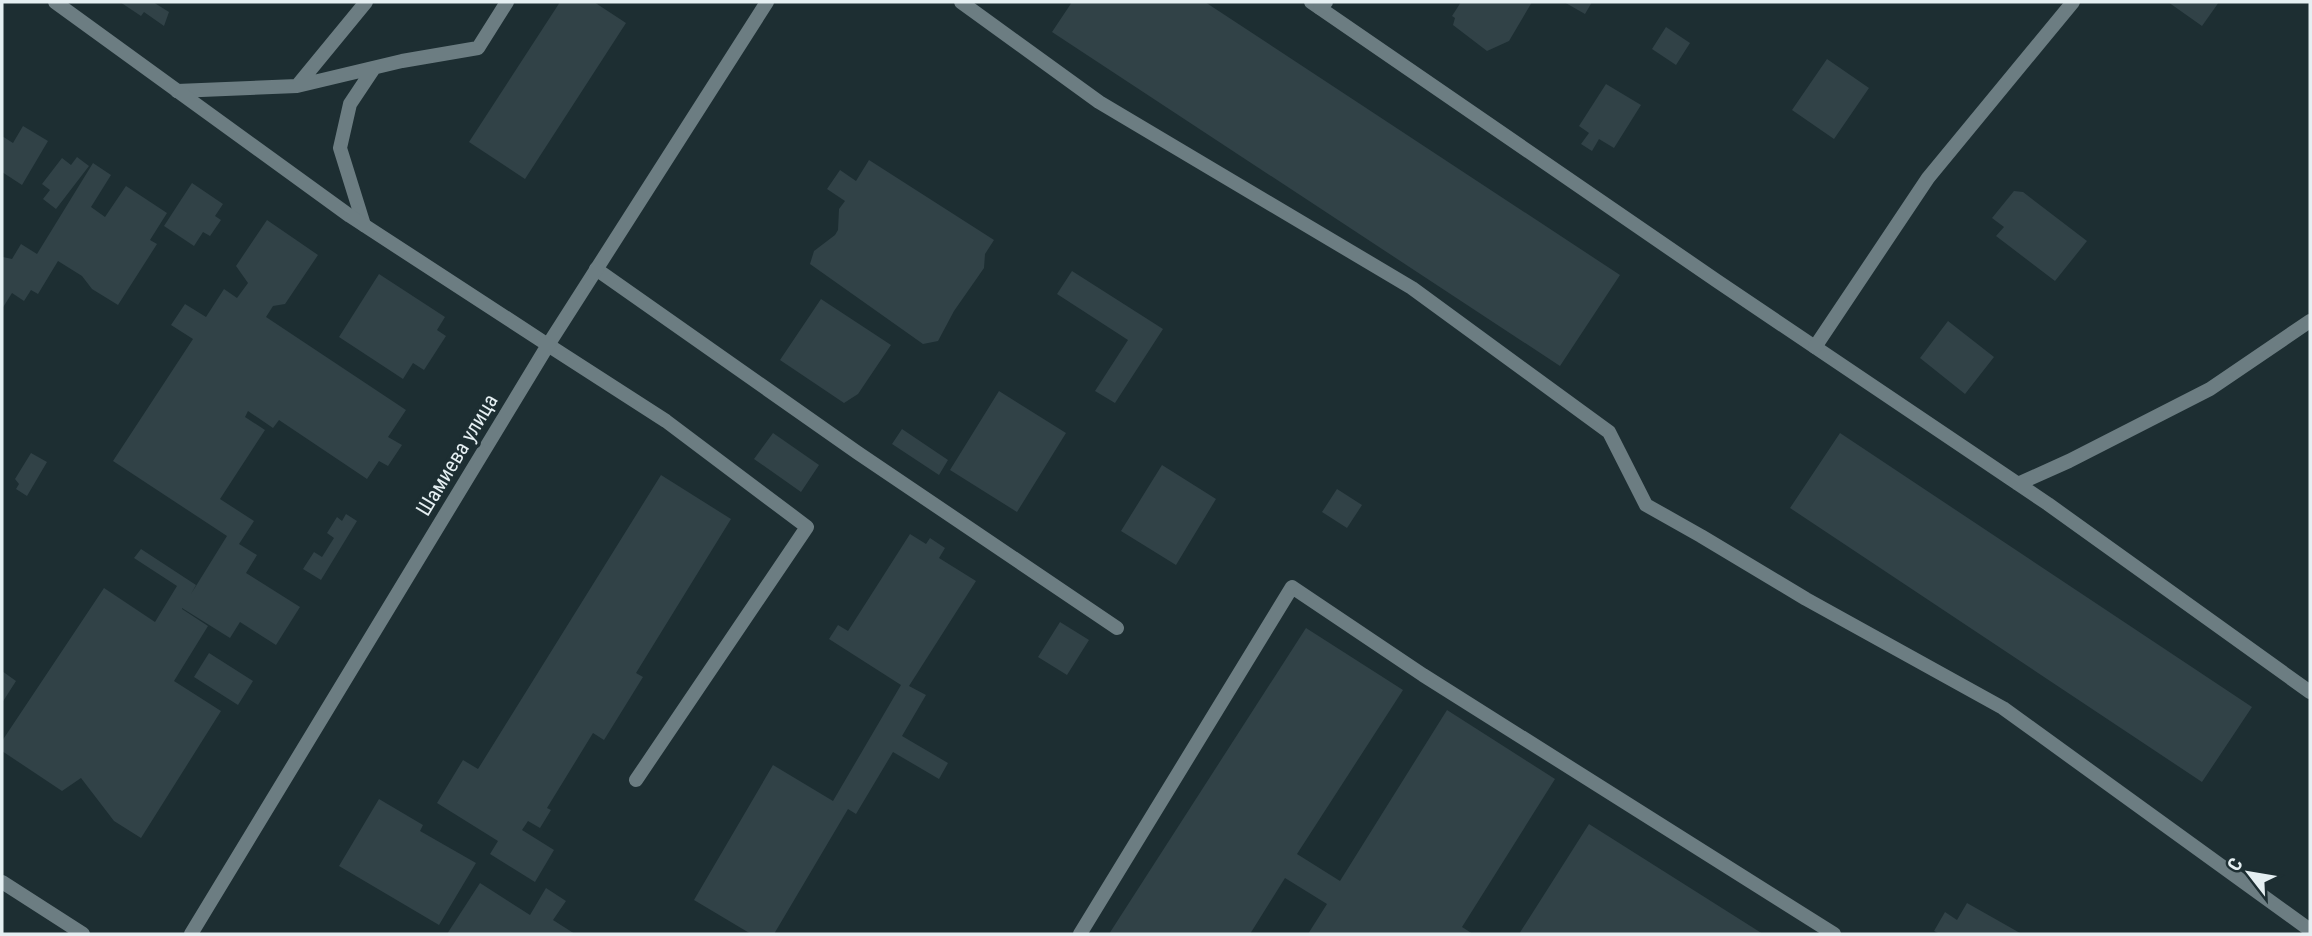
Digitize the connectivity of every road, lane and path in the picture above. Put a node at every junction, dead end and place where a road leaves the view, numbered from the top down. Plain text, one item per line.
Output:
1 (54, 2) edge
2 (366, 2) edge
3 (508, 2) edge
4 (767, 2) edge
5 (961, 2) edge
6 (2073, 2) edge
7 (1319, 4) edge
8 (374, 68) junction
9 (298, 86) junction
10 (177, 90) junction
11 (364, 225) junction
12 (596, 269) junction
13 (2310, 321) edge
14 (548, 345) junction
15 (1815, 347) junction
16 (2018, 484) junction
17 (1117, 628) dead end
18 (2310, 692) edge
19 (636, 780) dead end
20 (2, 882) edge
21 (2310, 930) edge
22 (83, 934) edge
23 (191, 934) edge
24 (1080, 934) edge
25 (1834, 934) edge

1 - 10 street
2 - 9 street
3 - 8 street
4 - 12 street, Шамиева улица
5 - 21 street
6 - 15 street
7 - 15 street
8 - 9 street
8 - 11 street
9 - 10 street
10 - 11 street
11 - 14 street
12 - 14 street, Шамиева улица
12 - 17 street
13 - 16 street
14 - 19 street
14 - 23 street, Шамиева улица
15 - 16 street
16 - 18 street
20 - 22 street
24 - 25 street

